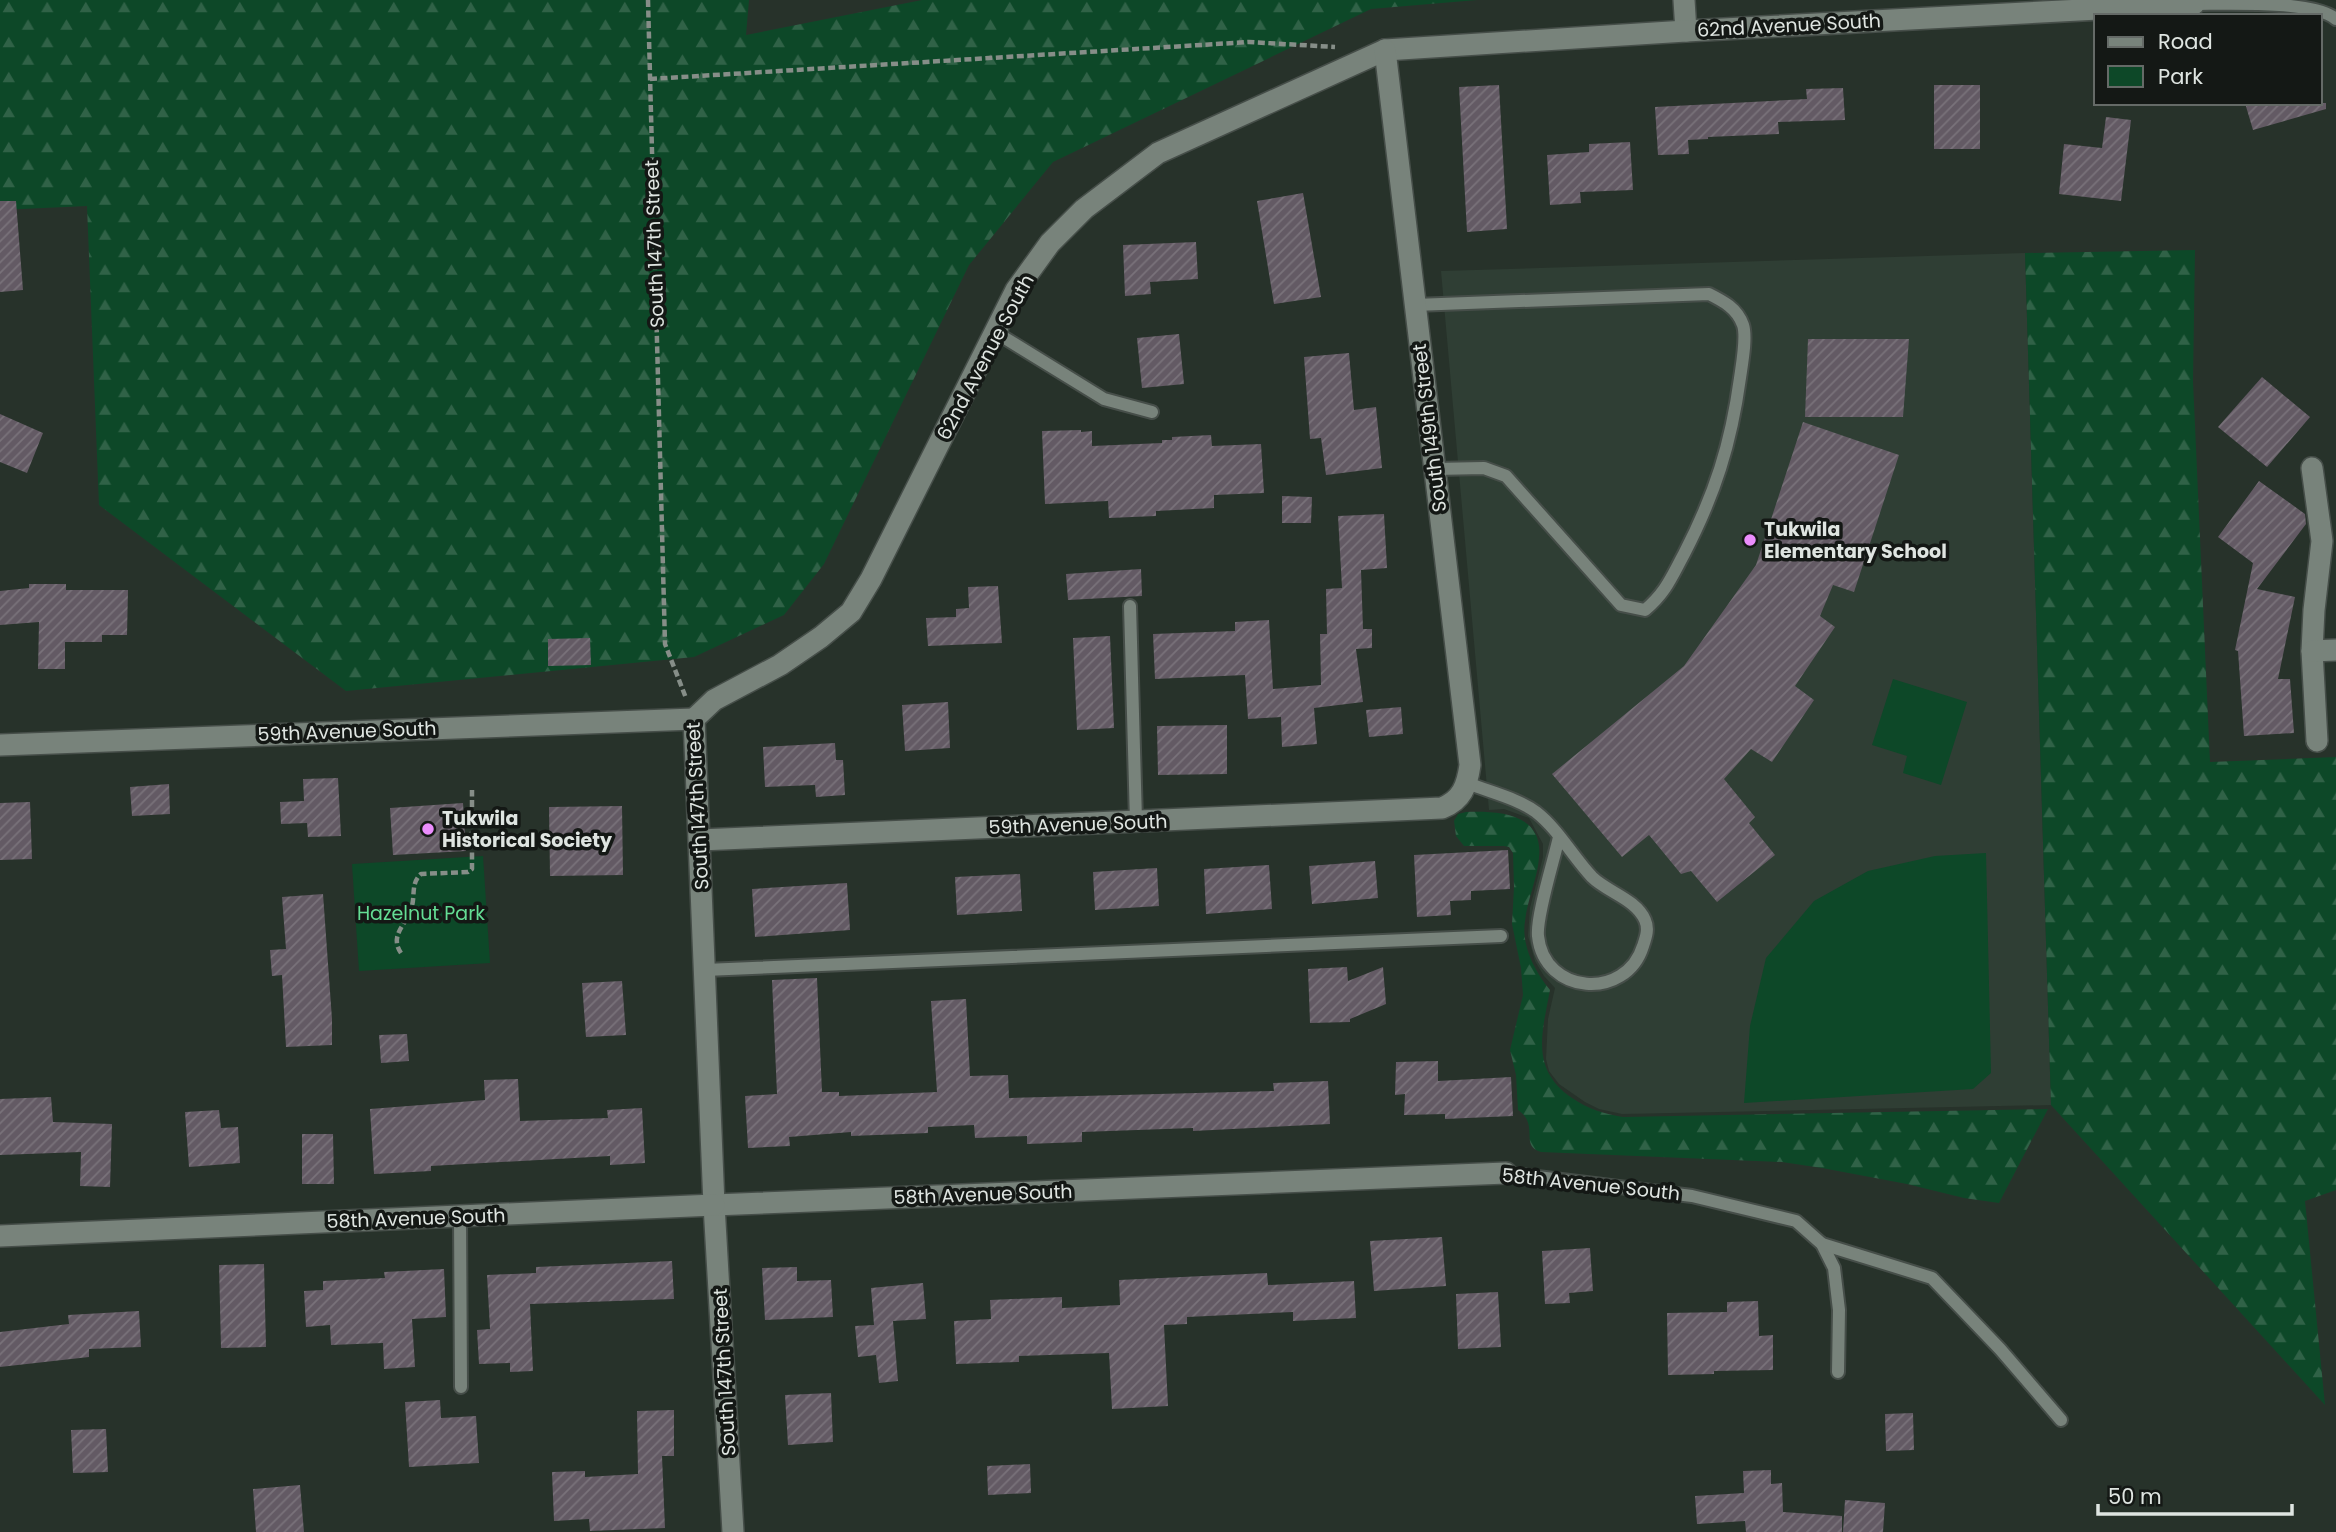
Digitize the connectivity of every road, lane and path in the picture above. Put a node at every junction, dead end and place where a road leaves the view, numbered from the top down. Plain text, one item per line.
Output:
1 (648, 0) edge
2 (1684, 0) edge
3 (2194, 2) edge
4 (2336, 19) edge
5 (1686, 31) junction
6 (1344, 47) dead end
7 (1385, 50) junction
8 (650, 79) junction
9 (1415, 306) junction
10 (995, 332) junction
11 (1152, 412) dead end
12 (2312, 468) dead end
13 (1434, 469) junction
14 (1129, 606) dead end
15 (2312, 650) junction
16 (2336, 650) edge
17 (694, 719) junction
18 (2317, 741) dead end
19 (0, 745) edge
20 (1468, 783) junction
21 (472, 790) dead end
22 (1136, 821) junction
23 (1559, 838) junction
24 (700, 840) junction
25 (1501, 936) dead end
26 (401, 953) dead end
27 (705, 970) junction
28 (1506, 1173) joint
29 (714, 1205) junction
30 (460, 1216) junction
31 (0, 1236) edge
32 (1822, 1244) junction
33 (1838, 1372) dead end
34 (461, 1387) dead end
35 (2061, 1420) dead end
36 (733, 1532) edge

1 - 8 path, South 147th Street
2 - 5 street
3 - 4 lane
3 - 5 street, 62nd Avenue South
5 - 7 street, 62nd Avenue South
6 - 8 path
7 - 9 street, South 149th Street
7 - 10 street, 62nd Avenue South
8 - 17 path, South 147th Street
9 - 13 street, South 149th Street
9 - 13 lane
10 - 11 lane
10 - 17 street, 62nd Avenue South
12 - 15 street
13 - 20 street, South 149th Street
14 - 22 lane
15 - 16 street
15 - 18 street
17 - 19 street, 59th Avenue South
17 - 24 street, South 147th Street
20 - 22 street, 59th Avenue South
20 - 23 lane
21 - 26 path
22 - 24 street, 59th Avenue South
23 - 23 lane
24 - 27 street, South 147th Street
25 - 27 lane
27 - 29 street, South 147th Street
28 - 29 street, 58th Avenue South
28 - 32 lane, 58th Avenue South
29 - 30 street, 58th Avenue South
29 - 36 street, South 147th Street
30 - 31 street, 58th Avenue South
30 - 34 lane
32 - 33 lane, 58th Avenue South
32 - 35 lane

